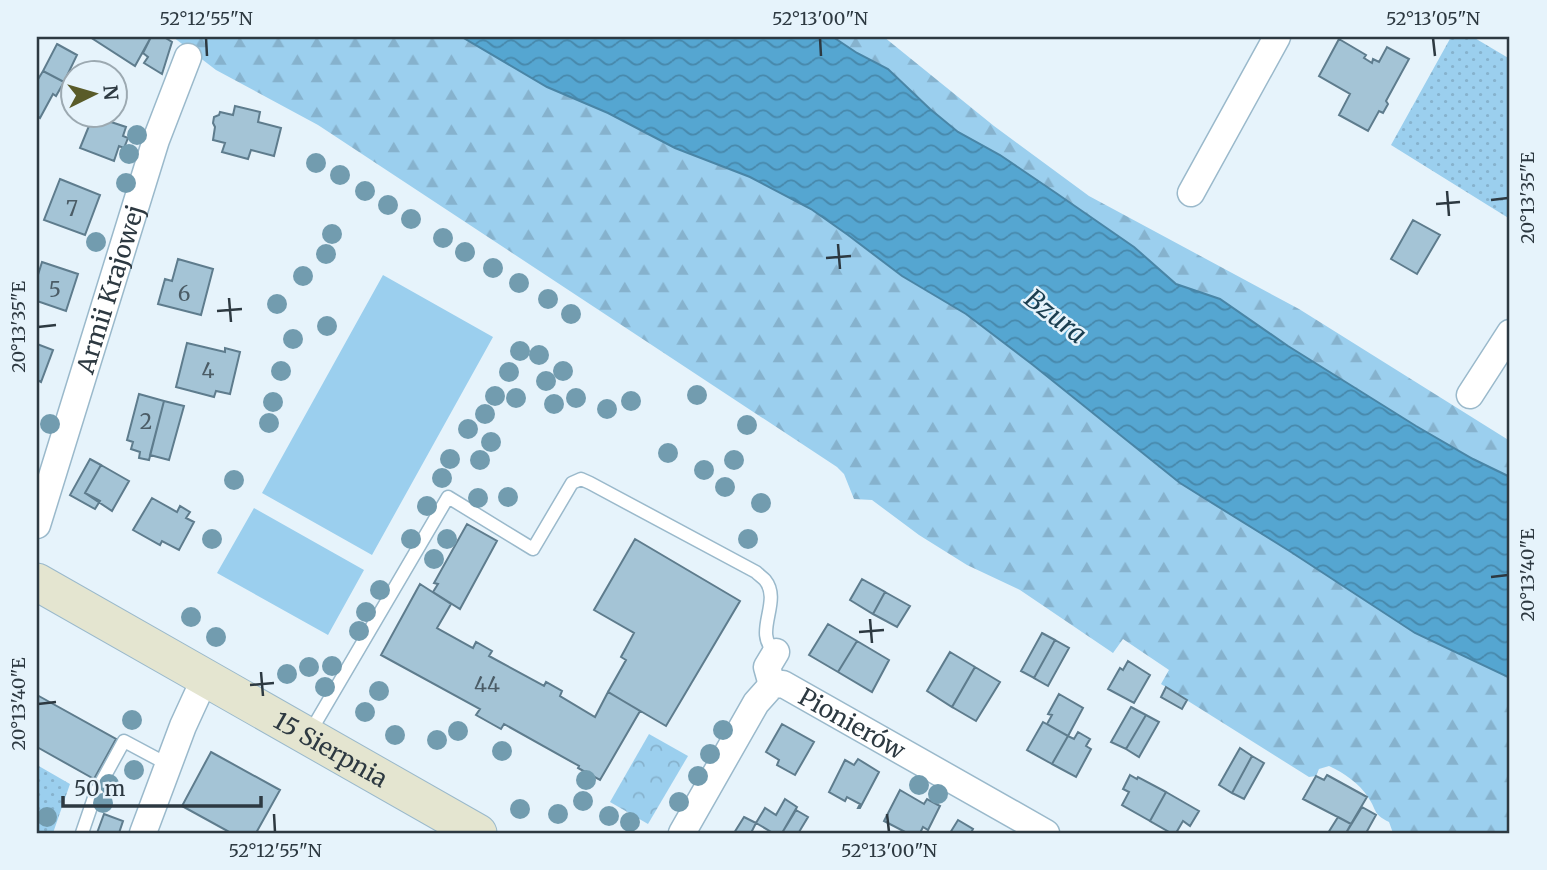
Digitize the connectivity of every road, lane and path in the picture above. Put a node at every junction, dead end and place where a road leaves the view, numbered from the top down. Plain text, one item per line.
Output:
1 (1277, 37) edge
2 (188, 57) dead end
3 (1191, 193) dead end
4 (1510, 333) edge
5 (1470, 395) dead end
6 (37, 525) edge
7 (37, 582) edge
8 (776, 652) joint
9 (205, 678) junction
10 (772, 685) junction
11 (308, 737) junction
12 (169, 765) junction
13 (82, 833) edge
14 (143, 833) edge
15 (478, 833) edge
16 (682, 833) edge
17 (1046, 833) edge

1 - 3 street
2 - 6 street, Armii Krajowej
4 - 5 street
7 - 9 street, 15 Sierpnia
8 - 10 street
8 - 11 lane
9 - 11 street, 15 Sierpnia
9 - 12 street
10 - 16 street, Pionierów
10 - 17 street, Pionierów
11 - 15 street, 15 Sierpnia
12 - 13 lane
12 - 14 street

